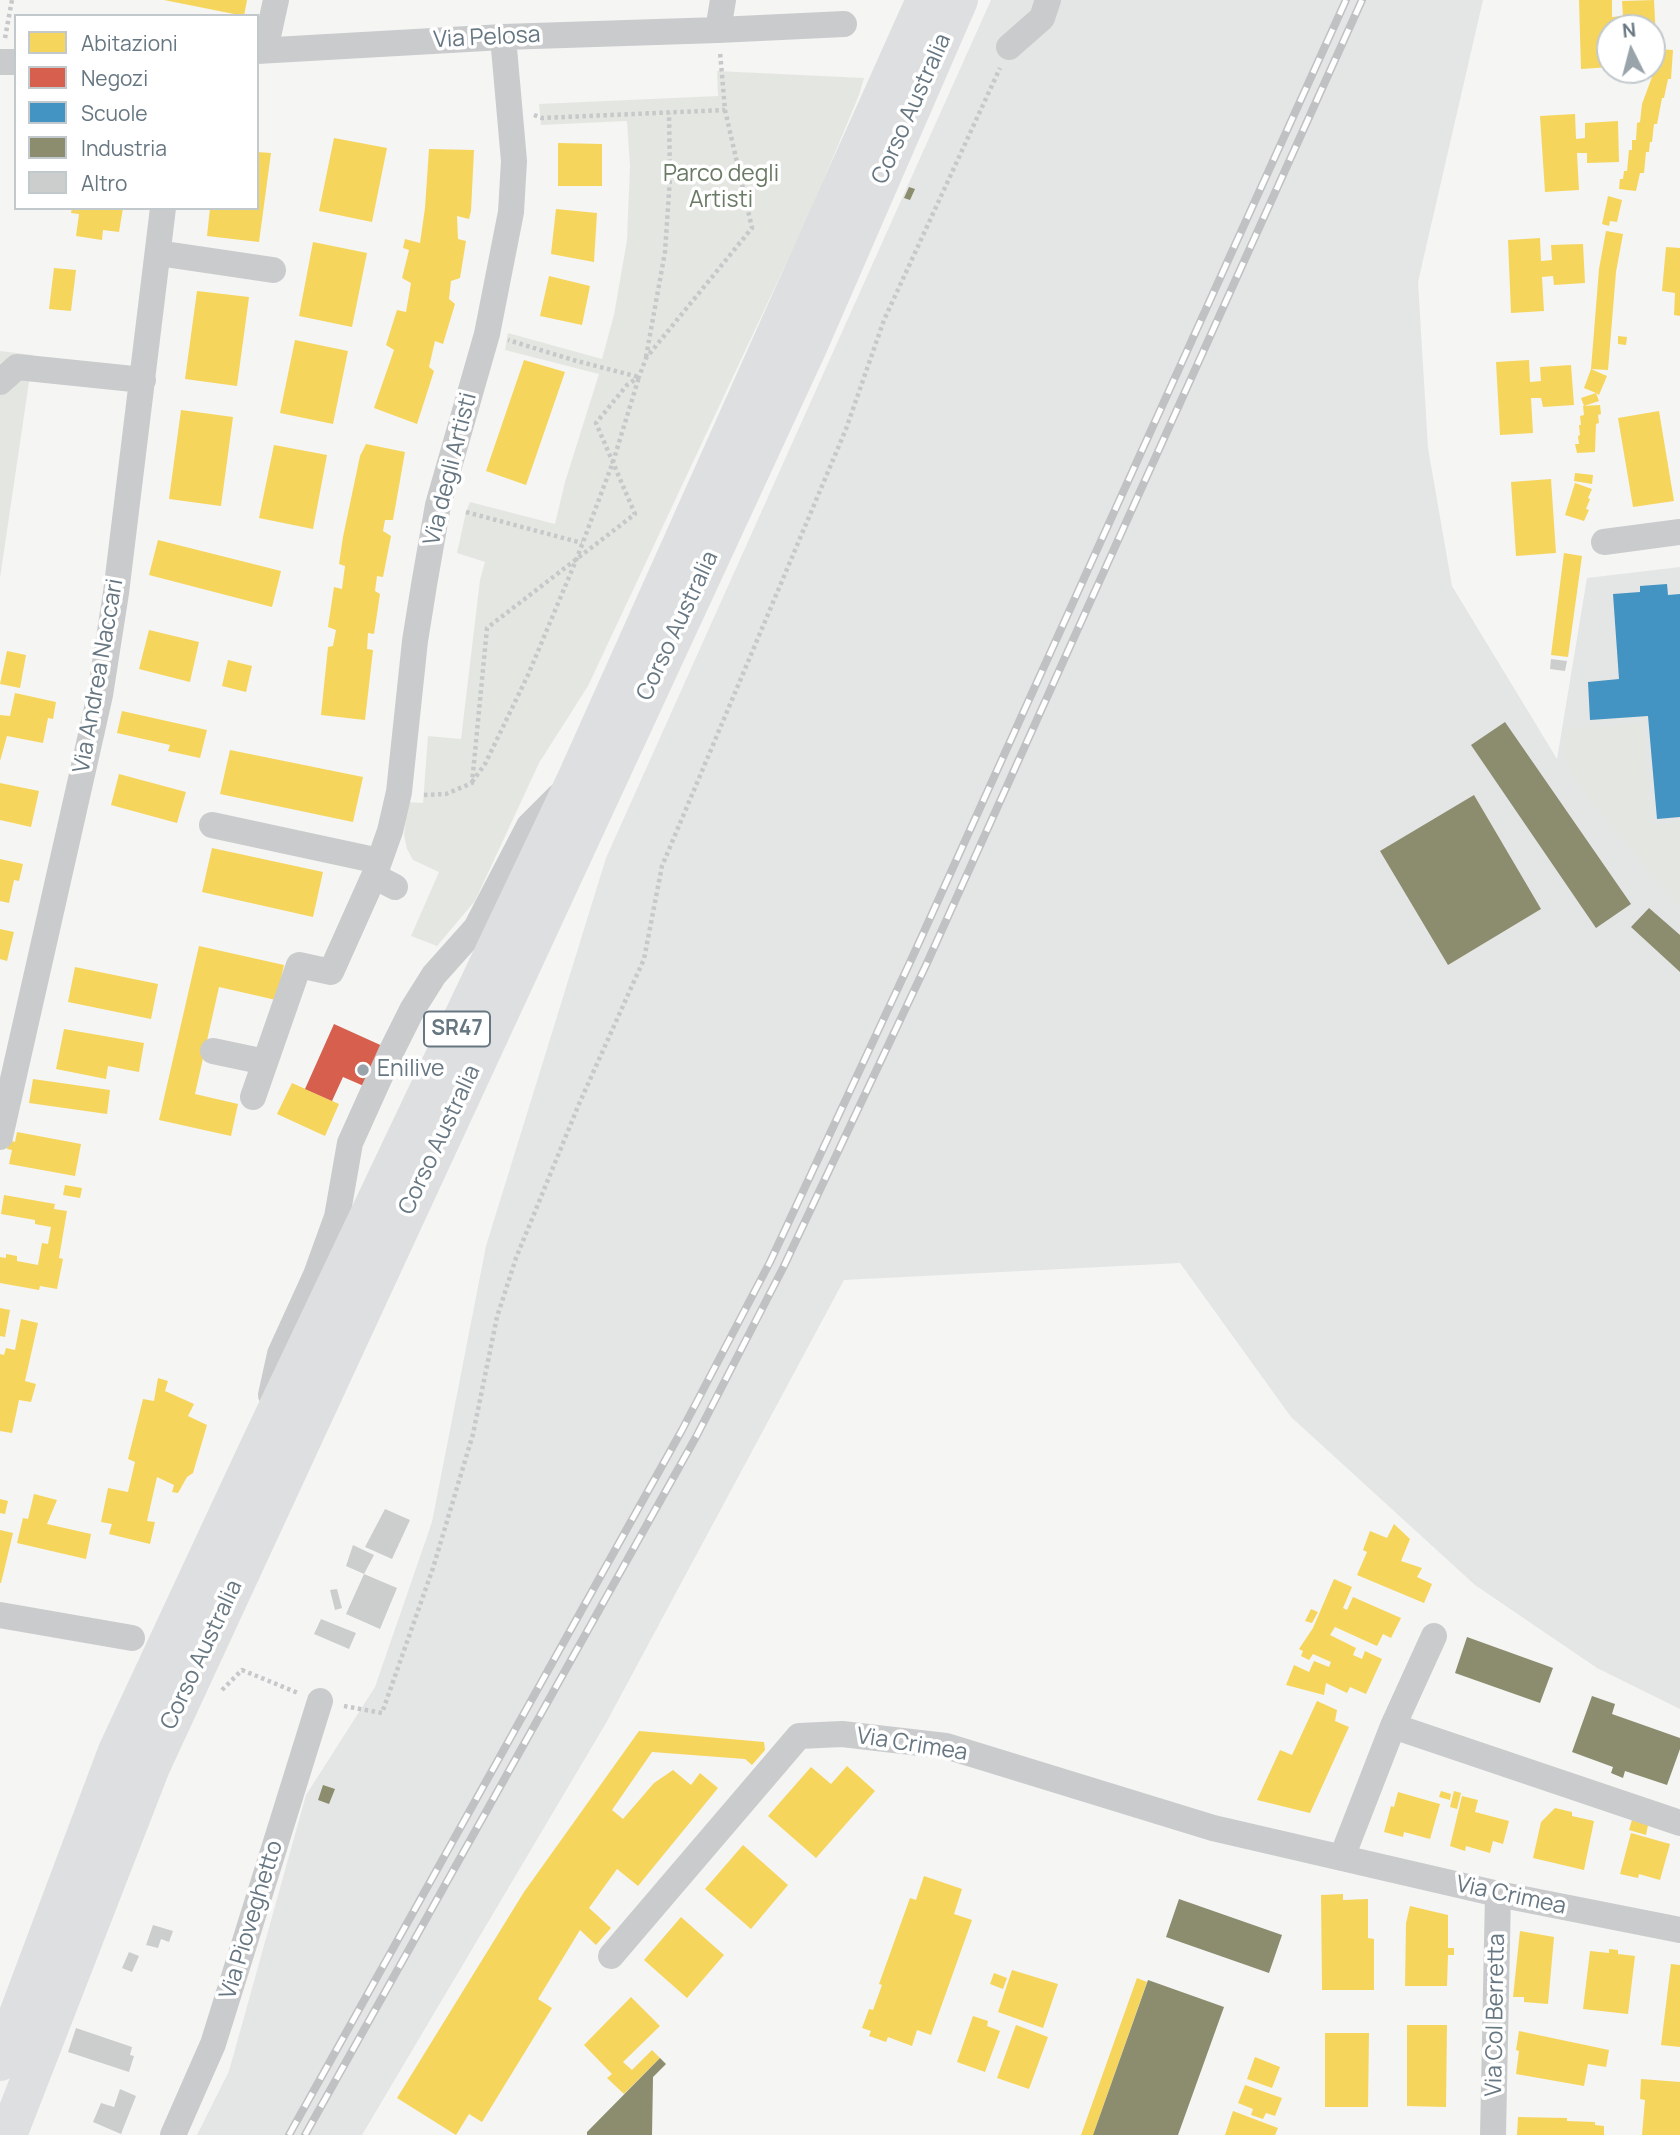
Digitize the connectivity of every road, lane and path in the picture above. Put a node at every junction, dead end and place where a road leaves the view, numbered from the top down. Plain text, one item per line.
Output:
1 (12, 0) edge
2 (276, 0) edge
3 (723, 0) edge
4 (904, 0) edge
5 (925, 0) edge
6 (959, 0) edge
7 (1048, 0) edge
8 (844, 23) dead end
9 (718, 30) junction
10 (503, 37) junction
11 (1009, 47) joint
12 (261, 51) edge
13 (9, 56) edge
14 (725, 110) junction
15 (509, 113) junction
16 (669, 113) junction
17 (860, 143) junction
18 (163, 210) edge
19 (158, 253) junction
20 (273, 270) dead end
21 (487, 334) junction
22 (646, 358) junction
23 (639, 377) junction
24 (143, 380) junction
25 (0, 382) edge
26 (613, 462) junction
27 (466, 512) dead end
28 (1680, 532) edge
29 (1604, 542) dead end
30 (582, 543) junction
31 (577, 558) junction
32 (472, 783) junction
33 (424, 795) dead end
34 (212, 825) dead end
35 (383, 875) junction
36 (214, 1051) dead end
37 (265, 1062) junction
38 (253, 1097) dead end
39 (0, 1137) edge
40 (0, 1615) edge
41 (1434, 1636) dead end
42 (132, 1638) dead end
43 (242, 1670) dead end
44 (320, 1701) junction
45 (1393, 1726) junction
46 (1680, 1823) edge
47 (1342, 1857) junction
48 (1498, 1894) junction
49 (1680, 1930) edge
50 (611, 1956) dead end
51 (0, 2062) edge
52 (8, 2135) edge
53 (173, 2135) edge
54 (1493, 2135) edge

1 - 13 path
2 - 12 street
3 - 9 street
4 - 17 highway
5 - 17 highway, Corso Australia / SR47
6 - 52 highway, Corso Australia / SR47
7 - 11 street
8 - 9 street, Via Pelosa
9 - 10 street, Via Pelosa
9 - 14 path
10 - 12 street, Via Pelosa
10 - 15 street, Via degli Artisti
11 - 44 path
14 - 16 path
14 - 22 path
15 - 16 path
15 - 21 street, Via degli Artisti
16 - 22 path
17 - 51 highway, Corso Australia / SR47
18 - 19 street, Via Andrea Naccari
19 - 20 street
19 - 24 street, Via Andrea Naccari
21 - 23 path
21 - 35 street, Via degli Artisti
22 - 23 path
23 - 26 path
23 - 26 path
24 - 25 street
24 - 39 street, Via Andrea Naccari
26 - 30 path
26 - 31 path
27 - 30 path
28 - 29 street
30 - 31 path
31 - 32 path
31 - 32 path
32 - 33 path
34 - 35 street
35 - 37 street, Via degli Artisti
36 - 37 street
37 - 38 street
40 - 42 street
41 - 45 street
43 - 44 path
44 - 53 street, Via Pioveghetto
45 - 46 street
45 - 47 street
47 - 48 street, Via Crimea
47 - 50 street, Via Crimea
48 - 49 street, Via Crimea
48 - 54 street, Via Col Berretta

